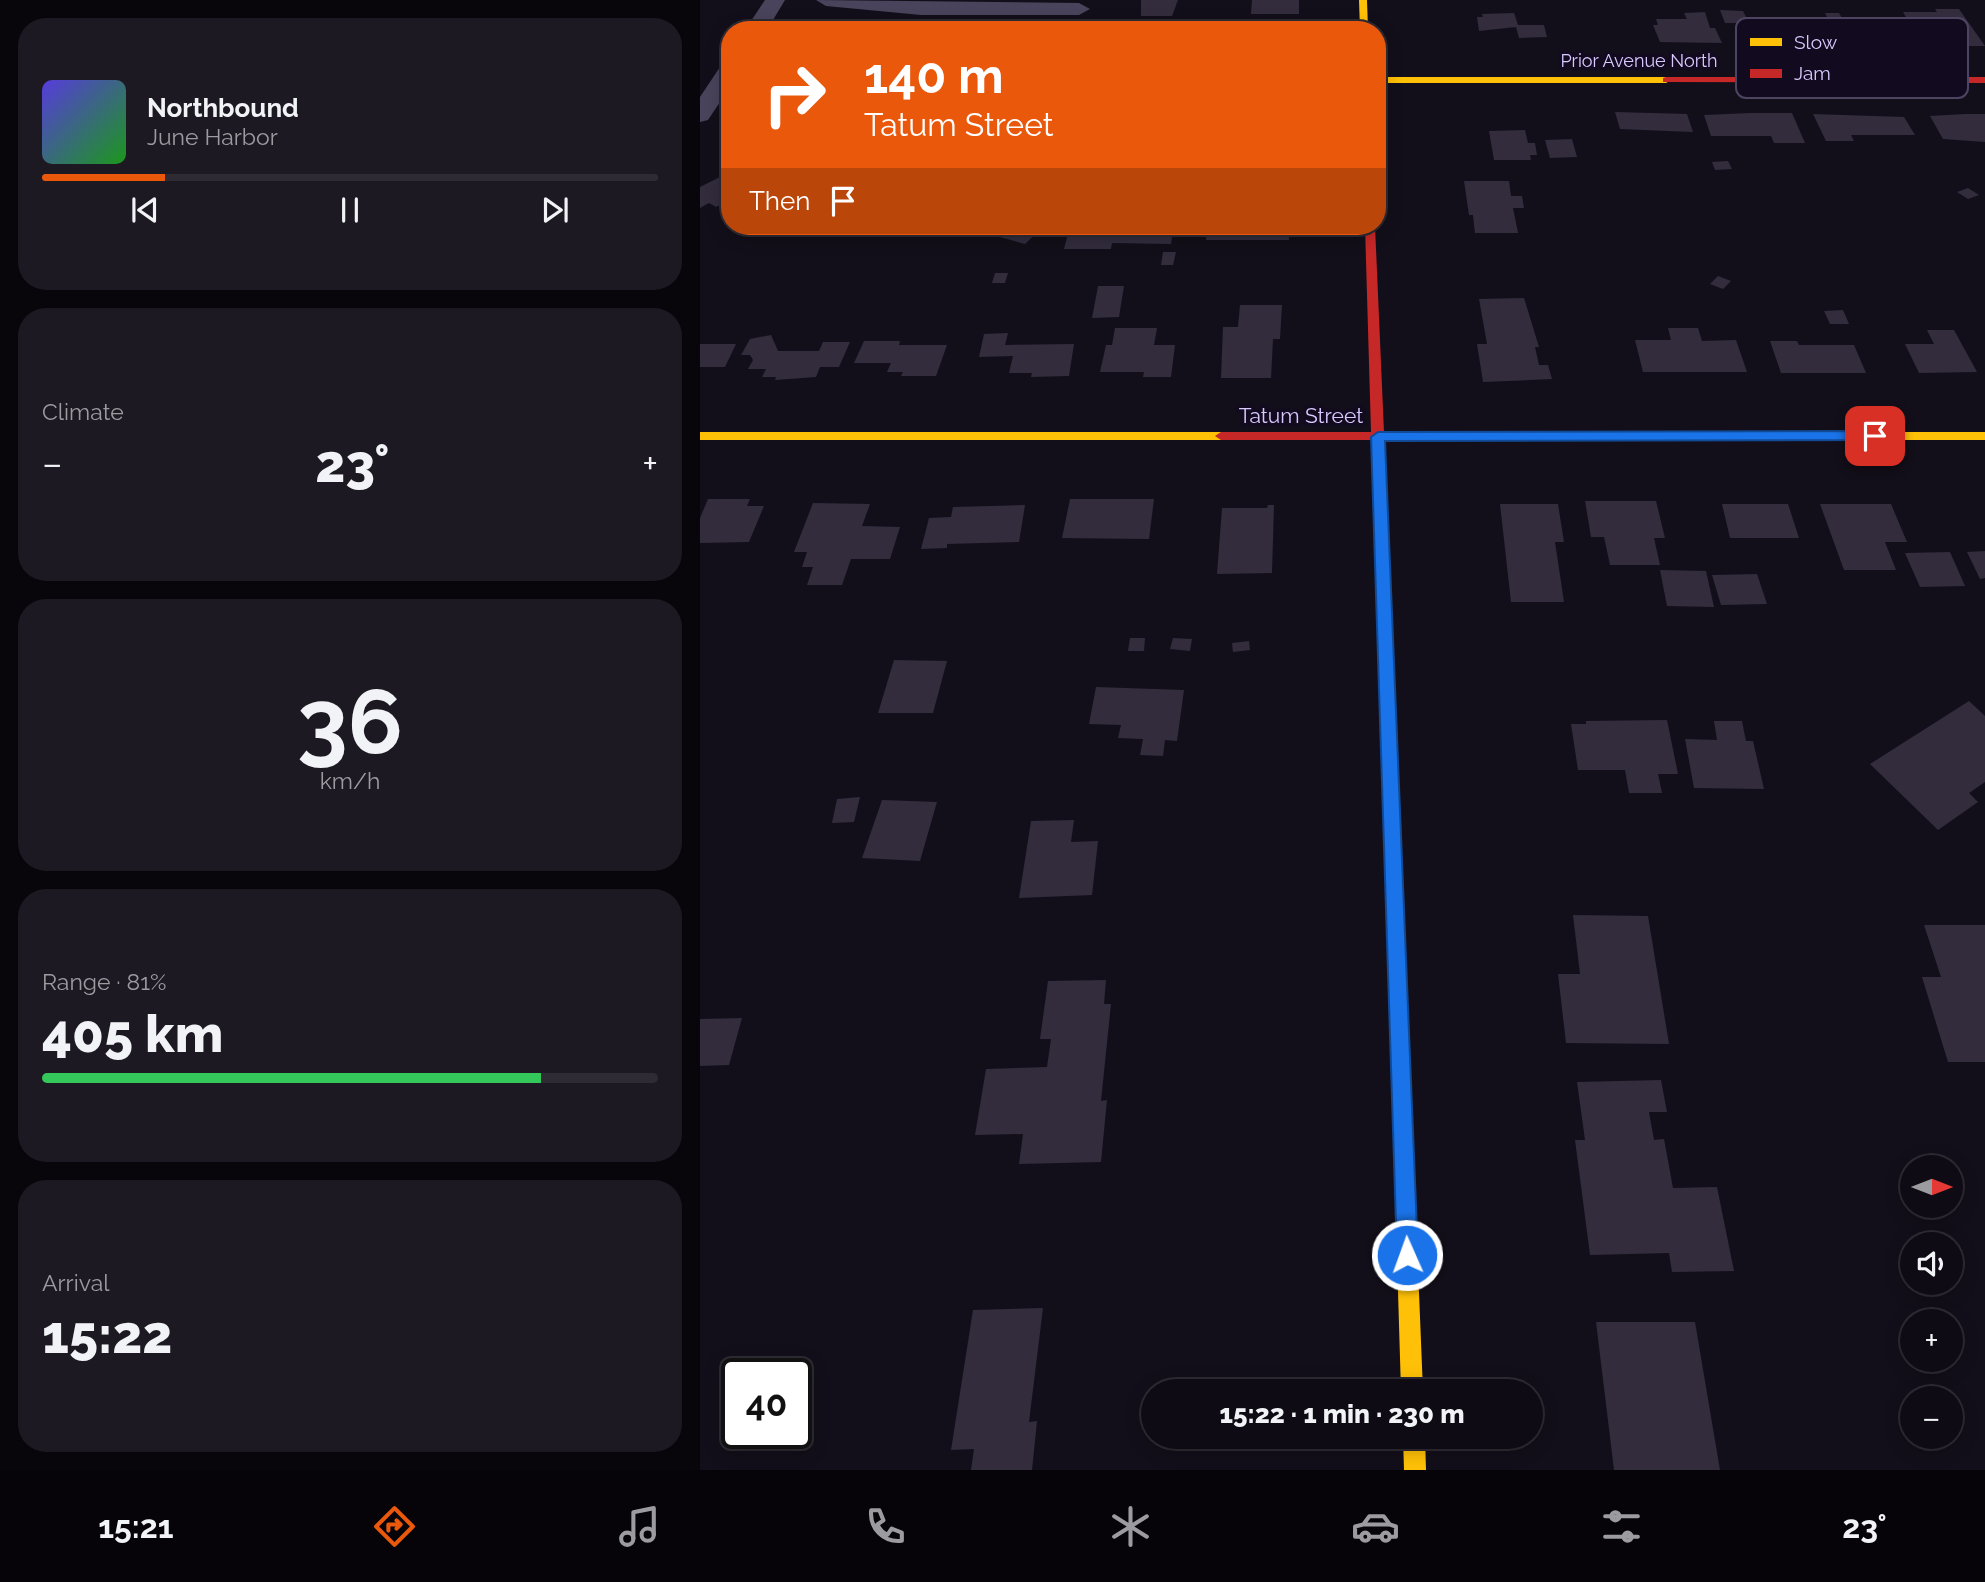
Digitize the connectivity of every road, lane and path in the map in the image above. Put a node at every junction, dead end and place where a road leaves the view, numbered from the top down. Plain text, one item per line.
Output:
1 (775, 0) edge
2 (826, 0) edge
3 (1363, 0) edge
4 (1081, 4) edge
5 (762, 21) edge
6 (1076, 21) edge
7 (1364, 21) edge
8 (1386, 80) edge
9 (1736, 80) edge
10 (721, 83) edge
11 (700, 115) edge
12 (1370, 235) edge
13 (700, 436) edge
14 (1985, 436) edge
15 (1378, 437) junction
16 (1412, 1379) edge
17 (1414, 1449) edge
18 (1415, 1470) edge

1 - 5 street
2 - 4 street
3 - 7 street
4 - 6 street
8 - 9 street, Prior Avenue North
10 - 11 street
12 - 15 street
13 - 15 street, Tatum Street
14 - 15 street, Tatum Street
15 - 16 street
17 - 18 street

